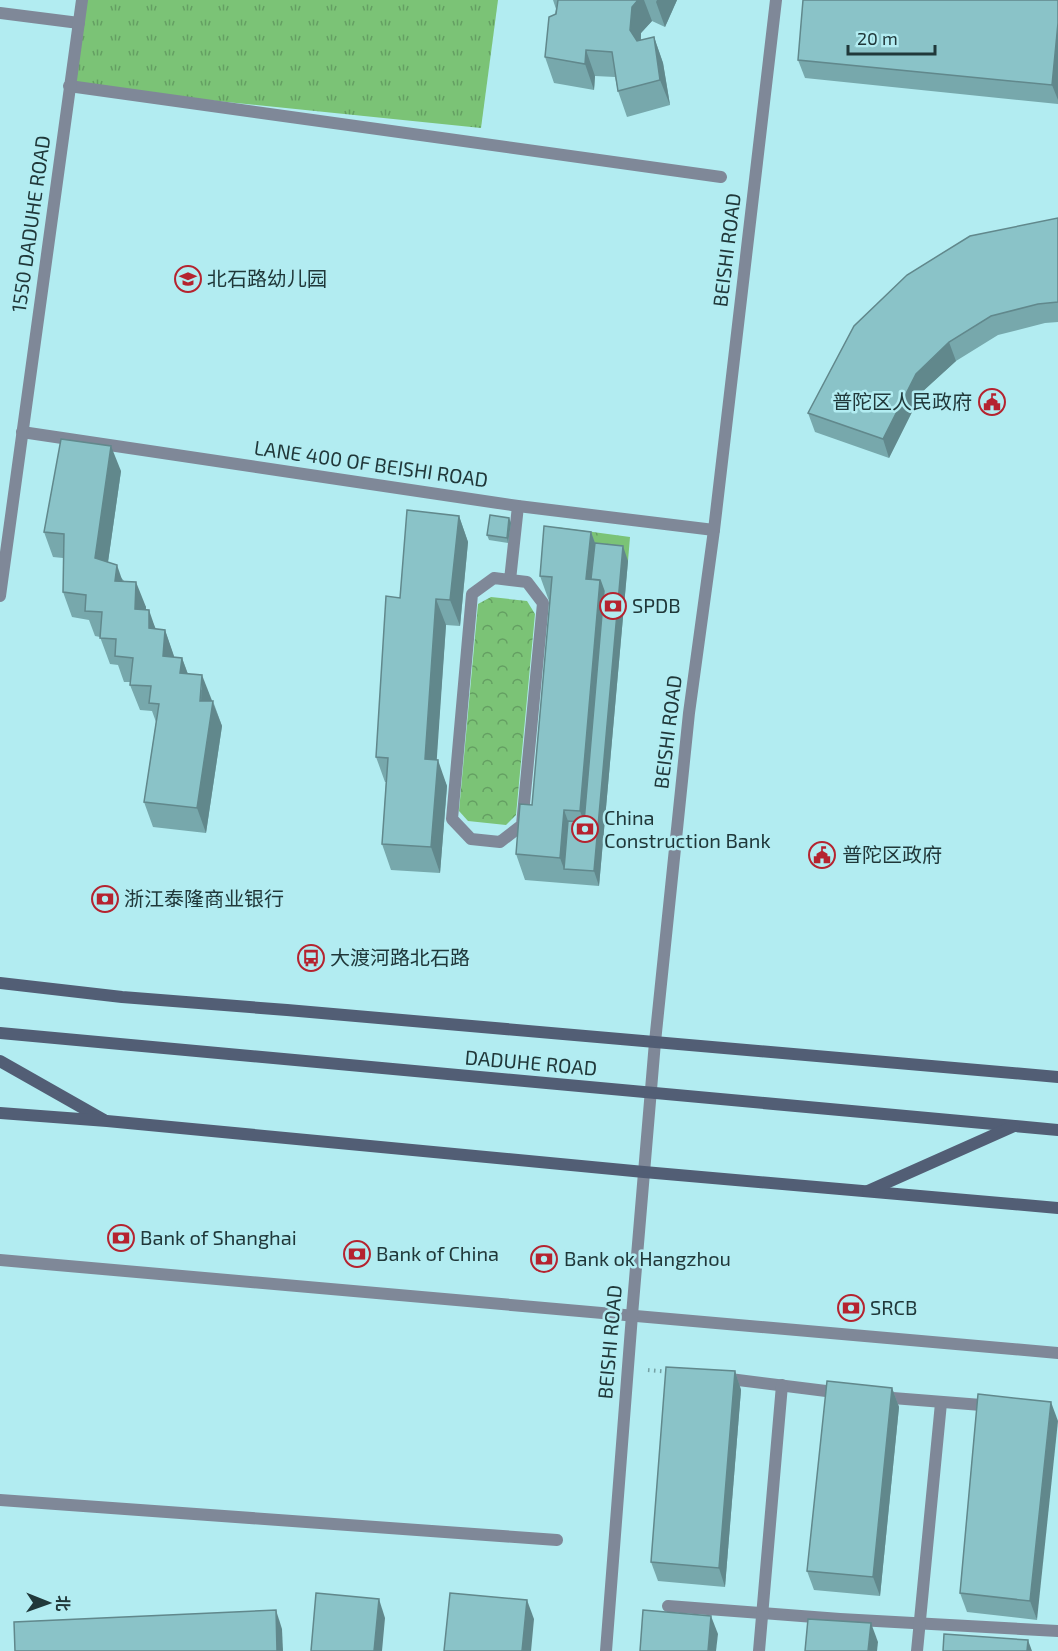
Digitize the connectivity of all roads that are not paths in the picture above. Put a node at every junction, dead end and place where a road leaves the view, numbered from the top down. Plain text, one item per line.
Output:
1 (82, 0) edge
2 (776, 0) edge
3 (0, 13) edge
4 (79, 23) junction
5 (69, 86) junction
6 (722, 177) dead end
7 (22, 432) junction
8 (518, 506) junction
9 (714, 530) junction
10 (510, 580) junction
11 (0, 596) edge
12 (0, 983) edge
13 (0, 1034) edge
14 (655, 1042) junction
15 (0, 1061) edge
16 (1058, 1077) edge
17 (651, 1093) junction
18 (0, 1113) edge
19 (107, 1121) junction
20 (1015, 1126) junction
21 (1058, 1130) edge
22 (644, 1172) junction
23 (866, 1191) junction
24 (1058, 1208) edge
25 (0, 1260) edge
26 (632, 1315) junction
27 (1058, 1353) edge
28 (712, 1377) edge
29 (782, 1385) junction
30 (940, 1403) junction
31 (1011, 1407) edge
32 (0, 1500) edge
33 (557, 1540) dead end
34 (668, 1606) dead end
35 (763, 1614) junction
36 (919, 1623) junction
37 (1058, 1631) edge
38 (606, 1651) edge
39 (759, 1651) edge
40 (917, 1651) edge

1 - 4 street, 1550 DADUHE ROAD
2 - 9 street, BEISHI ROAD
3 - 4 street
4 - 5 street, 1550 DADUHE ROAD
5 - 6 street
5 - 7 street, 1550 DADUHE ROAD
7 - 8 street, LANE 400 OF BEISHI ROAD
7 - 11 street, 1550 DADUHE ROAD
8 - 9 street, LANE 400 OF BEISHI ROAD
8 - 10 street
9 - 14 street, BEISHI ROAD
10 - 10 street
12 - 14 main road, DADUHE ROAD
13 - 17 main road, DADUHE ROAD
14 - 16 main road, DADUHE ROAD
14 - 17 street, BEISHI ROAD
15 - 19 main road
17 - 20 main road, DADUHE ROAD
17 - 22 street, BEISHI ROAD
18 - 19 main road
19 - 22 main road
20 - 21 main road, DADUHE ROAD
20 - 23 main road
22 - 23 main road
22 - 26 street, BEISHI ROAD
23 - 24 main road
25 - 26 street
26 - 27 street
26 - 38 street, BEISHI ROAD
28 - 29 street
29 - 30 street
29 - 35 street
30 - 31 street
30 - 36 street
32 - 33 street
34 - 35 street
35 - 36 street
35 - 39 street
36 - 37 street
36 - 40 street

